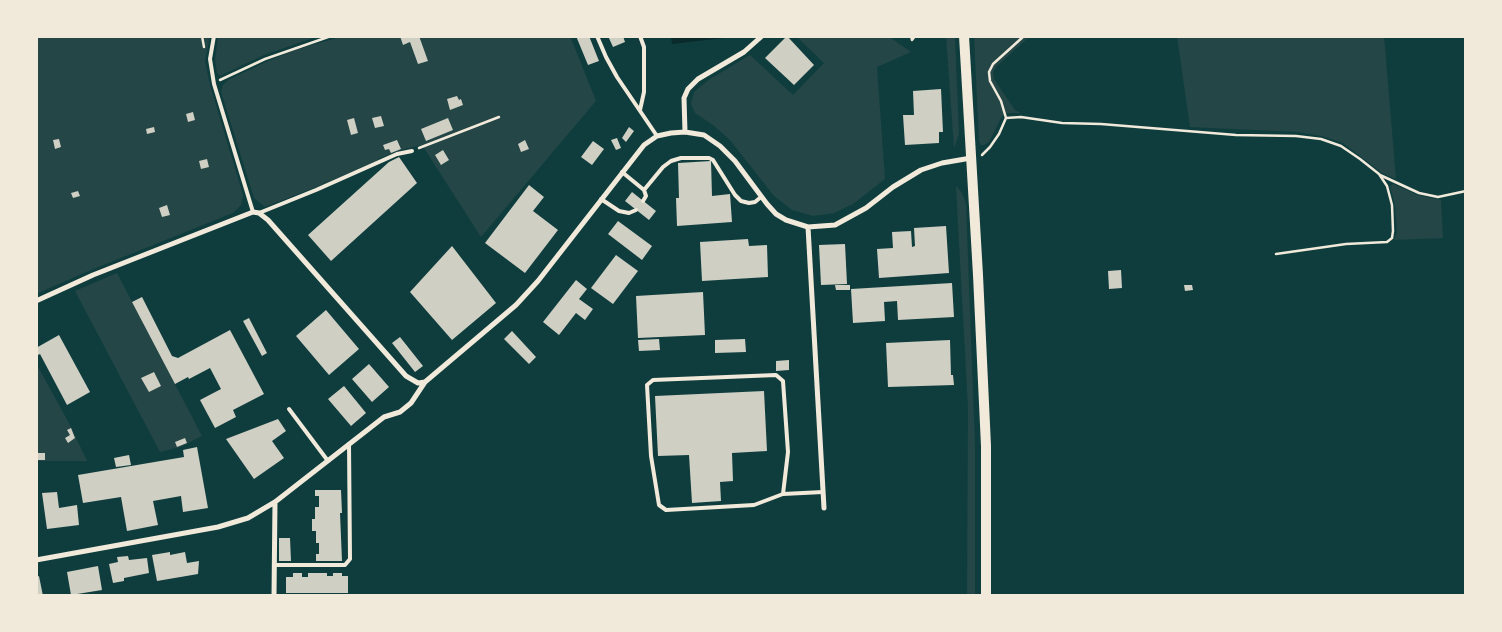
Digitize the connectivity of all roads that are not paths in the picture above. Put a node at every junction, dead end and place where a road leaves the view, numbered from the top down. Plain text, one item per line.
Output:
1 (214, 36) edge
2 (597, 36) edge
3 (640, 36) edge
4 (762, 36) edge
5 (964, 36) edge
6 (640, 110) junction
7 (685, 132) junction
8 (657, 136) junction
9 (412, 151) road end
10 (971, 158) junction
11 (622, 172) junction
12 (644, 190) junction
13 (761, 197) junction
14 (601, 198) junction
15 (643, 201) dead end
16 (636, 210) dead end
17 (256, 213) junction
18 (808, 227) junction
19 (36, 301) edge
20 (425, 382) junction
21 (289, 409) dead end
22 (349, 444) junction
23 (328, 461) junction
24 (823, 492) junction
25 (783, 494) junction
26 (275, 502) junction
27 (824, 508) dead end
28 (36, 560) edge
29 (274, 565) junction
30 (274, 596) edge
31 (986, 596) edge

1 - 17 lane
2 - 6 lane
3 - 6 lane
4 - 7 street
5 - 10 main road
6 - 8 lane
7 - 8 street
7 - 13 street
8 - 11 street
9 - 17 lane
10 - 18 street
10 - 31 main road
11 - 12 lane
11 - 14 street
12 - 13 lane
12 - 15 lane
13 - 18 street
14 - 16 lane
14 - 20 street
17 - 19 street
17 - 20 street
18 - 24 street
20 - 22 street
21 - 23 lane
22 - 23 street
22 - 29 lane
23 - 26 street
24 - 25 lane
24 - 27 street
25 - 25 lane
26 - 28 street
26 - 29 street
29 - 30 street

